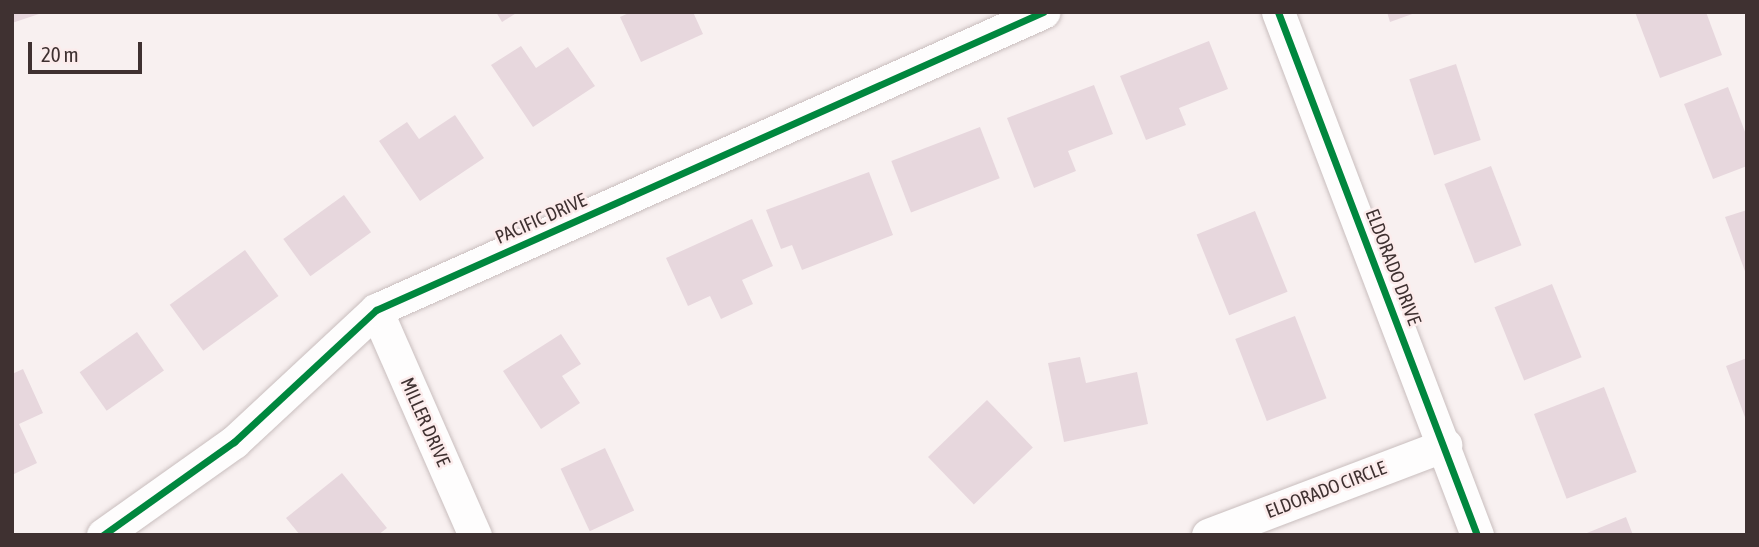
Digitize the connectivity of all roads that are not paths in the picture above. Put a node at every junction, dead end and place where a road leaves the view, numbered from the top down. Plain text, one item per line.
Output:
1 (1043, 12) edge
2 (1278, 12) edge
3 (376, 310) junction
4 (1445, 445) junction
5 (103, 535) edge
6 (475, 535) edge
7 (1208, 535) edge
8 (1477, 535) edge

1 - 3 street, PACIFIC DRIVE
2 - 4 street, ELDORADO DRIVE
3 - 5 street, PACIFIC DRIVE
3 - 6 street, MILLER DRIVE
4 - 7 street, ELDORADO CIRCLE
4 - 8 street, ELDORADO DRIVE

